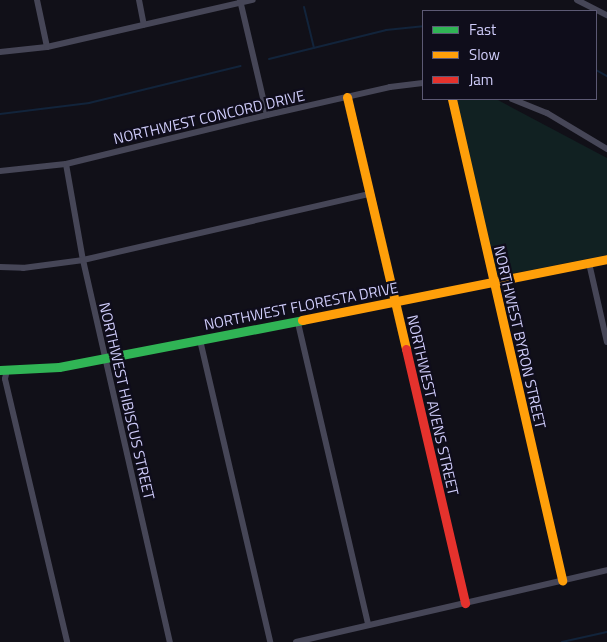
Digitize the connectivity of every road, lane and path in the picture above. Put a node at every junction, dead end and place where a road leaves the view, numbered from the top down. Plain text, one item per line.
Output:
1 (37, 0) edge
2 (139, 0) edge
3 (253, 0) edge
4 (577, 0) edge
5 (241, 1) edge
6 (607, 15) edge
7 (144, 25) junction
8 (48, 47) junction
9 (0, 52) edge
10 (422, 83) edge
11 (347, 97) junction
12 (452, 100) edge
13 (514, 100) edge
14 (267, 114) junction
15 (607, 149) edge
16 (66, 164) junction
17 (0, 171) edge
18 (369, 194) junction
19 (607, 259) edge
20 (83, 260) junction
21 (589, 263) junction
22 (0, 267) edge
23 (493, 282) junction
24 (394, 301) junction
25 (298, 323) junction
26 (200, 340) junction
27 (607, 342) edge
28 (104, 359) junction
29 (4, 370) edge
30 (607, 570) edge
31 (562, 581) junction
32 (465, 603) junction
33 (368, 625) junction
34 (67, 642) edge
35 (170, 642) edge
36 (270, 642) edge
37 (296, 642) edge

1 - 8 street
2 - 7 street
3 - 5 street
4 - 6 street
5 - 7 street
5 - 14 street
7 - 8 street
8 - 9 street
10 - 11 street, NORTHWEST CONCORD DRIVE
11 - 14 street, NORTHWEST CONCORD DRIVE
11 - 18 street, NORTHWEST AVENS STREET
12 - 23 street, NORTHWEST BYRON STREET
13 - 15 street
14 - 16 street, NORTHWEST CONCORD DRIVE
16 - 17 street, NORTHWEST CONCORD DRIVE
16 - 20 street, NORTHWEST HIBISCUS STREET
18 - 20 street
18 - 24 street, NORTHWEST AVENS STREET
19 - 21 street, NORTHWEST FLORESTA DRIVE
20 - 22 street
20 - 28 street, NORTHWEST HIBISCUS STREET
21 - 23 street, NORTHWEST FLORESTA DRIVE
21 - 27 street
23 - 24 street, NORTHWEST FLORESTA DRIVE
23 - 31 street, NORTHWEST BYRON STREET
24 - 25 street, NORTHWEST FLORESTA DRIVE
24 - 32 street, NORTHWEST AVENS STREET
25 - 26 street, NORTHWEST FLORESTA DRIVE
25 - 33 street
26 - 28 street, NORTHWEST FLORESTA DRIVE
26 - 36 street
28 - 29 street, NORTHWEST FLORESTA DRIVE
28 - 35 street, NORTHWEST HIBISCUS STREET
29 - 34 street
30 - 31 street
31 - 32 street
32 - 33 street
33 - 37 street

